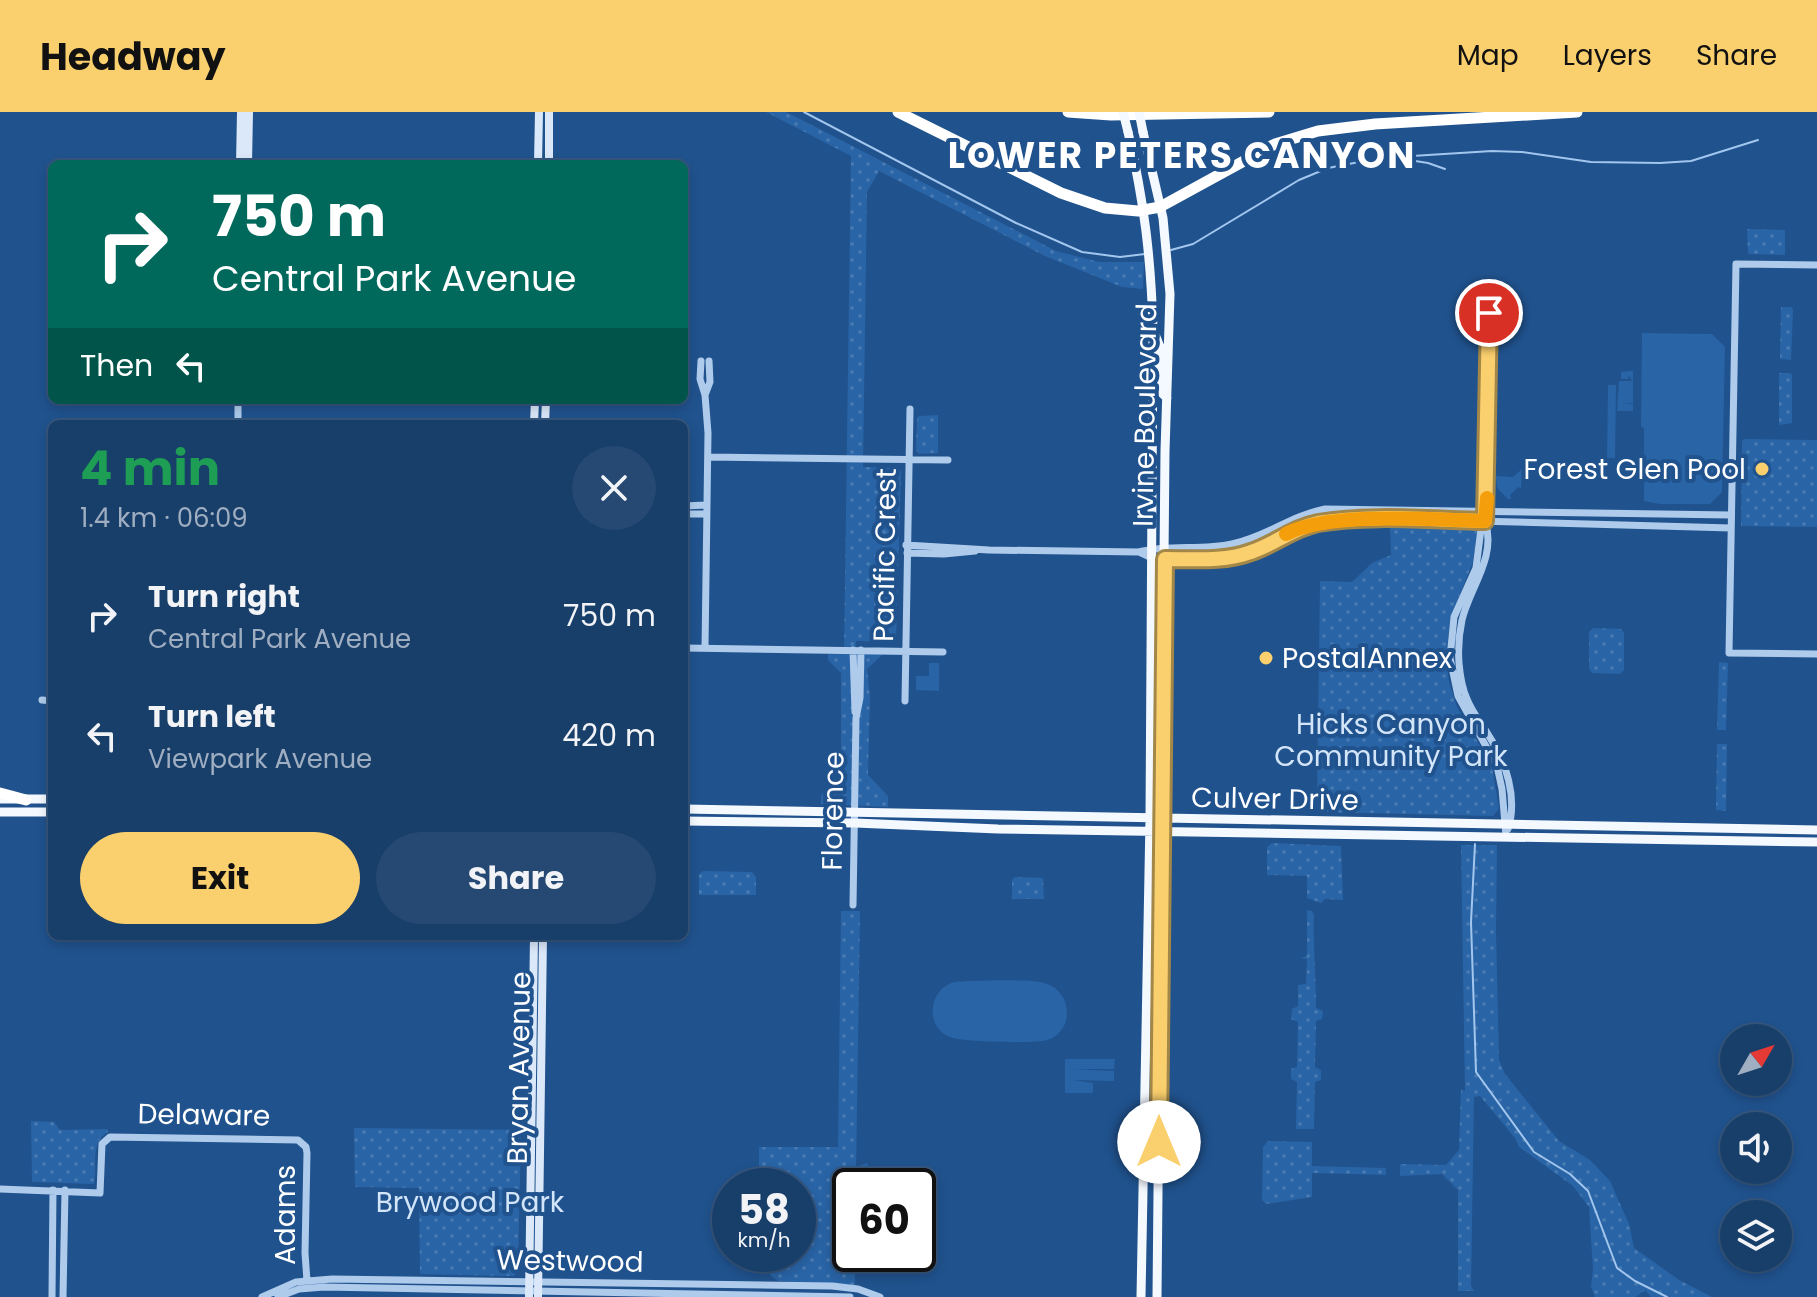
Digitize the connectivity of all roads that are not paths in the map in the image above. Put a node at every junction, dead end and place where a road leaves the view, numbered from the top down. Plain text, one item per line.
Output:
1 (241, 112) edge
2 (249, 112) edge
3 (544, 112) edge
4 (898, 112) edge
5 (1068, 112) edge
6 (1123, 112) edge
7 (1139, 112) edge
8 (1269, 112) edge
9 (1577, 112) edge
10 (240, 160) edge
11 (248, 160) edge
12 (538, 160) edge
13 (549, 160) edge
14 (1160, 207) junction
15 (1145, 209) junction
16 (1817, 265) edge
17 (1493, 301) dead end
18 (1153, 335) junction
19 (705, 365) dead end
20 (1167, 398) junction
21 (910, 409) dead end
22 (708, 457) junction
23 (909, 459) junction
24 (948, 460) dead end
25 (688, 507) edge
26 (706, 510) junction
27 (1486, 511) junction
28 (688, 513) edge
29 (1701, 515) junction
30 (1731, 515) junction
31 (1485, 521) junction
32 (1701, 528) junction
33 (1731, 528) junction
34 (906, 549) junction
35 (1152, 553) junction
36 (1165, 553) junction
37 (688, 648) edge
38 (705, 648) junction
39 (857, 650) junction
40 (905, 651) junction
41 (943, 652) dead end
42 (1817, 654) edge
43 (42, 700) dead end
44 (48, 701) edge
45 (905, 701) dead end
46 (0, 793) edge
47 (0, 799) edge
48 (48, 799) edge
49 (26, 800) junction
50 (688, 809) edge
51 (0, 812) edge
52 (48, 812) edge
53 (855, 818) junction
54 (1150, 819) junction
55 (1161, 819) junction
56 (688, 821) edge
57 (1506, 821) junction
58 (1149, 830) junction
59 (1817, 830) edge
60 (1161, 831) junction
61 (1506, 836) junction
62 (1817, 842) edge
63 (853, 905) dead end
64 (534, 940) edge
65 (543, 940) edge
66 (302, 1143) joint
67 (0, 1189) edge
68 (53, 1190) junction
69 (65, 1190) junction
70 (307, 1284) junction
71 (371, 1288) edge
72 (534, 1290) edge
73 (52, 1297) edge
74 (63, 1297) edge
75 (262, 1297) edge
76 (278, 1297) edge
77 (850, 1297) edge
78 (880, 1297) edge
79 (1141, 1297) edge
80 (1157, 1297) edge

1 - 10 main road
2 - 11 main road
3 - 12 main road
3 - 13 main road
4 - 15 highway
5 - 8 highway
6 - 15 main road, Irvine Boulevard, bridge
7 - 14 main road, Irvine Boulevard, bridge
9 - 14 highway
14 - 15 highway
14 - 20 main road, Irvine Boulevard
15 - 18 main road, Irvine Boulevard
16 - 30 street
17 - 27 street
18 - 20 main road
18 - 35 main road, Irvine Boulevard
19 - 22 street
20 - 36 main road, Irvine Boulevard
21 - 23 street, Pacific Crest
22 - 23 street
22 - 26 street
23 - 24 street
23 - 34 street, Pacific Crest
25 - 26 street
26 - 28 street
26 - 38 street
27 - 29 street
27 - 31 street
27 - 36 street
29 - 30 street
29 - 32 street
30 - 33 street
31 - 32 street
31 - 36 street
31 - 57 street
32 - 33 street
33 - 42 street
34 - 35 street
34 - 40 street, Pacific Crest
35 - 36 street
35 - 54 main road, Irvine Boulevard
36 - 55 main road, Irvine Boulevard
37 - 38 street
38 - 39 street
39 - 40 street
39 - 53 street, Florence
40 - 41 street
40 - 45 street, Pacific Crest
43 - 44 street
46 - 49 highway
47 - 49 main road
48 - 49 main road
50 - 53 main road, Culver Drive
51 - 52 main road
53 - 54 main road, Culver Drive
53 - 56 main road, Culver Drive
53 - 58 main road, Culver Drive
53 - 63 street, Florence
54 - 55 main road, Culver Drive
54 - 58 main road, Irvine Boulevard
55 - 57 main road, Culver Drive
55 - 60 main road, Irvine Boulevard
57 - 59 main road, Culver Drive
57 - 61 street
58 - 60 main road, Culver Drive
58 - 79 main road, Irvine Boulevard
60 - 61 main road, Culver Drive
60 - 80 main road, Irvine Boulevard
61 - 62 main road, Culver Drive
64 - 72 main road, Bryan Avenue
65 - 72 main road, Bryan Avenue
66 - 69 street, Delaware
66 - 70 street, Adams
67 - 68 street
68 - 69 street
68 - 73 street
69 - 74 street
70 - 71 street, Westwood
70 - 75 street, Westwood
70 - 76 street, Westwood
71 - 72 street, Westwood
72 - 77 street, Westwood
72 - 78 street, Westwood

